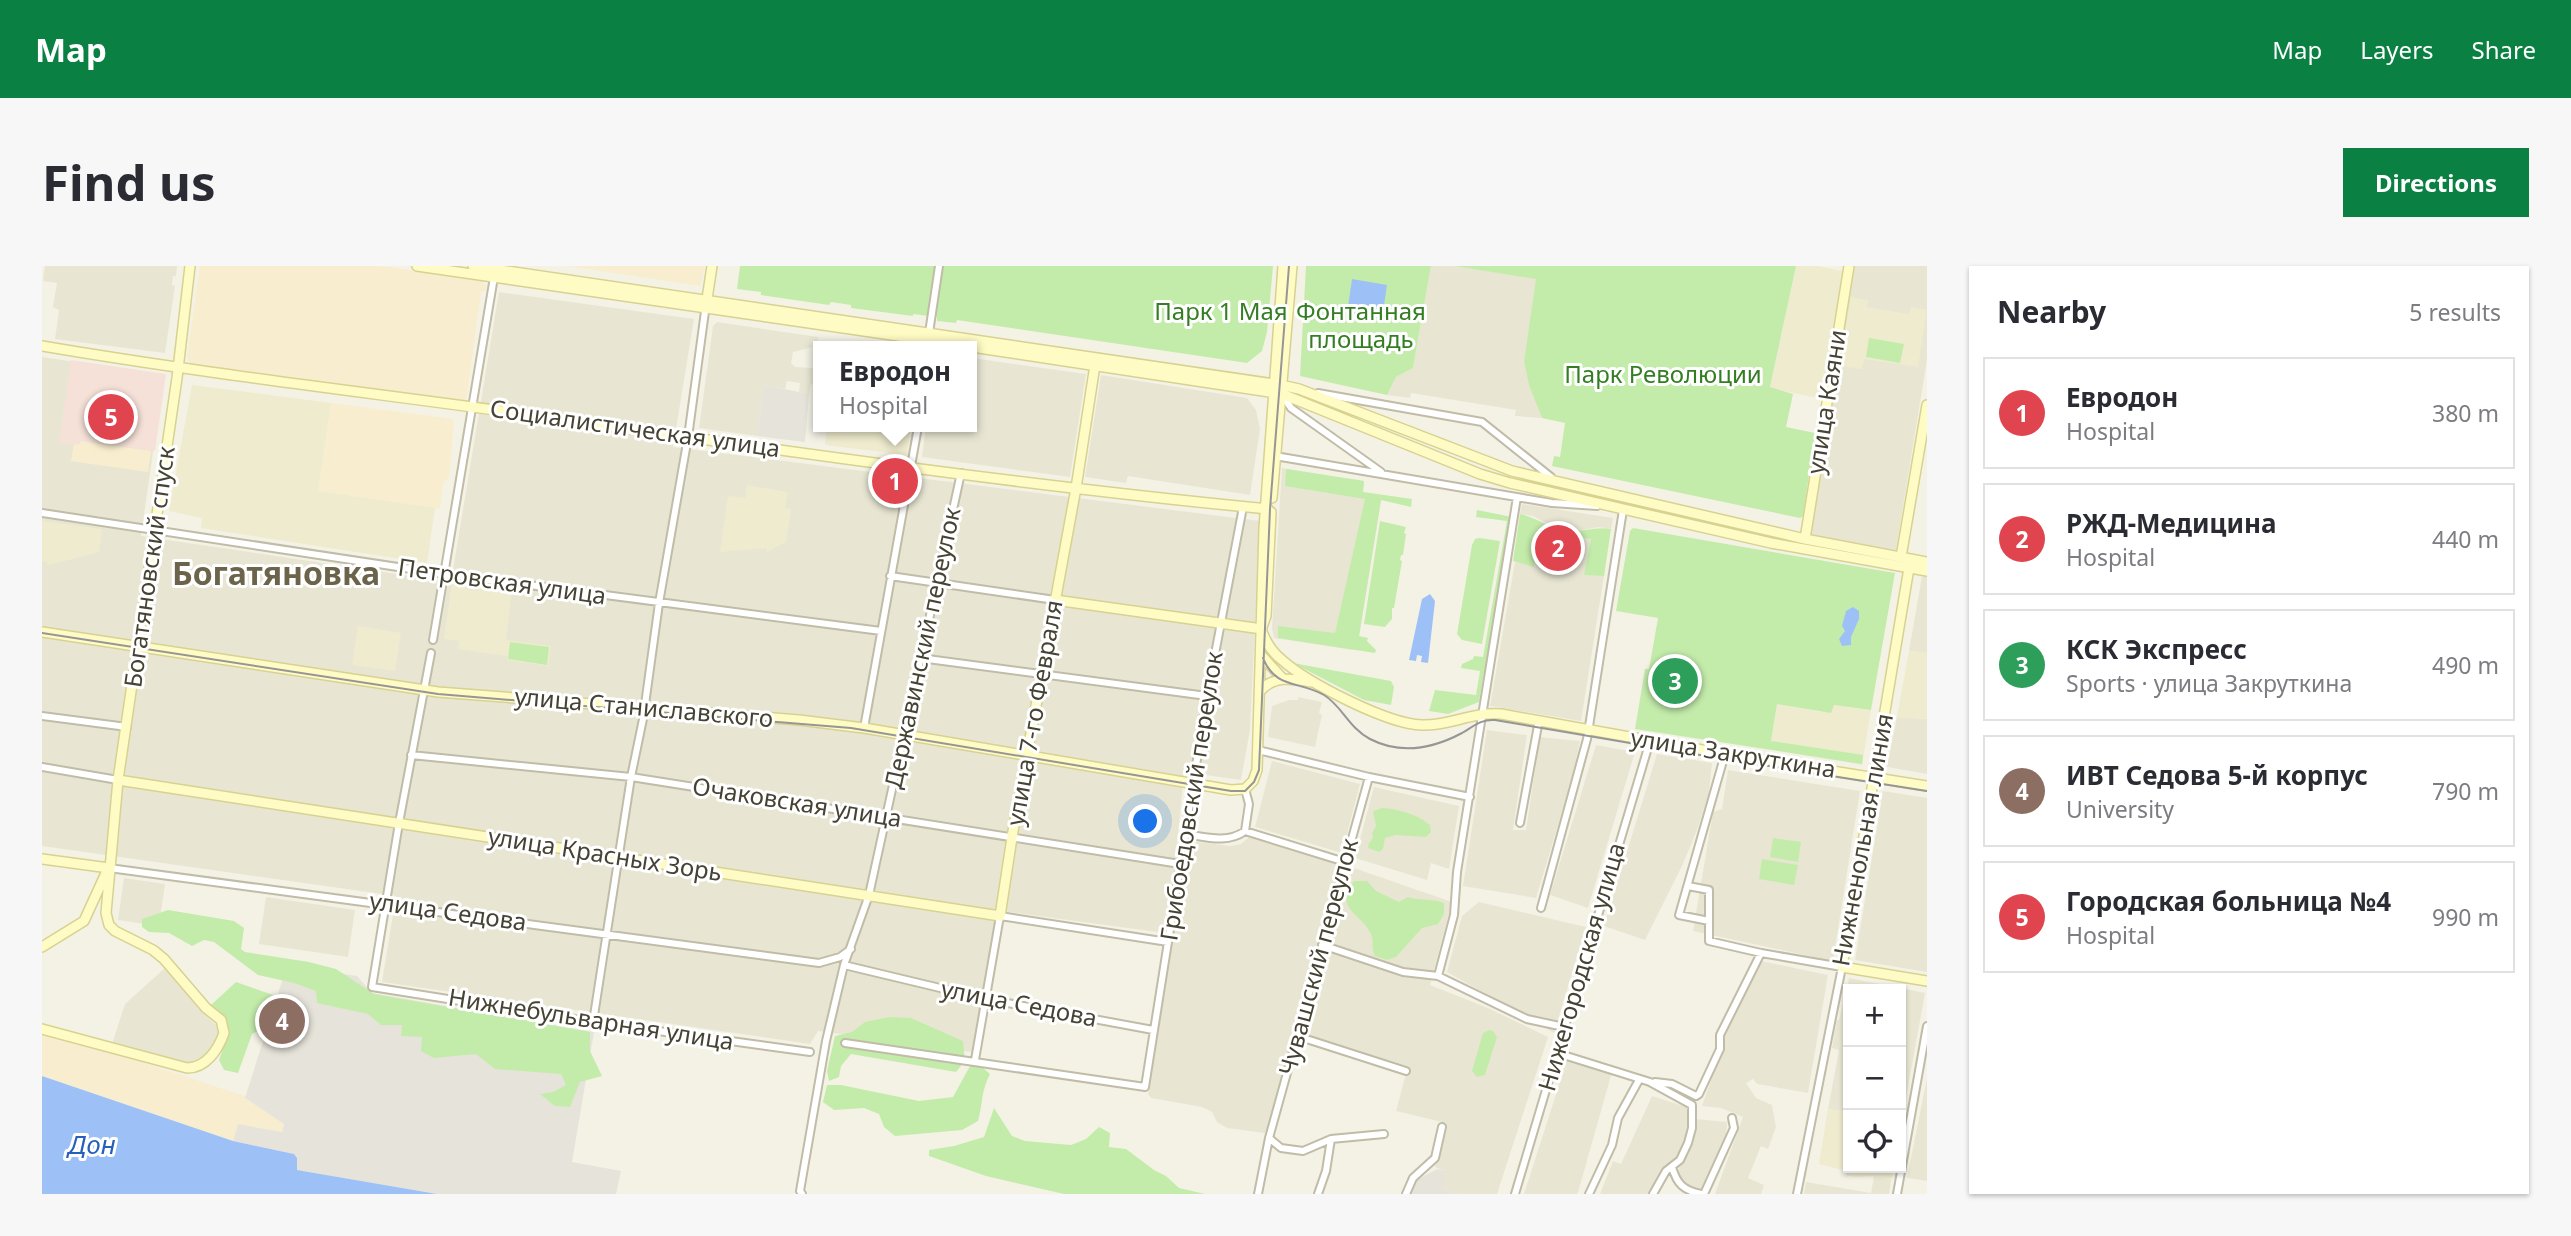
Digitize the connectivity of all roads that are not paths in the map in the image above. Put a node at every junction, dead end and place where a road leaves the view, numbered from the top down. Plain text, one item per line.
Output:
1 (190, 266) edge
2 (416, 266) edge
3 (473, 266) edge
4 (712, 266) edge
5 (939, 266) edge
6 (1283, 266) edge
7 (1292, 266) edge
8 (1849, 266) edge
9 (494, 277) junction
10 (706, 303) junction
11 (929, 333) junction
12 (934, 341) edge
13 (42, 346) edge
14 (977, 348) edge
15 (1095, 365) junction
16 (178, 367) junction
17 (1279, 389) junction
18 (1299, 389) junction
19 (1927, 405) edge
20 (471, 407) junction
21 (917, 432) edge
22 (688, 437) junction
23 (1275, 456) junction
24 (912, 466) junction
25 (961, 472) junction
26 (1382, 473) junction
27 (1562, 482) junction
28 (1076, 488) junction
29 (1517, 497) junction
30 (1243, 507) junction
31 (1606, 507) junction
32 (1268, 509) junction
33 (1623, 510) junction
34 (42, 513) edge
35 (1713, 517) junction
36 (154, 530) junction
37 (1710, 530) junction
38 (1805, 538) junction
39 (1901, 557) junction
40 (1927, 562) edge
41 (1909, 568) junction
42 (1927, 571) edge
43 (444, 575) junction
44 (890, 576) junction
45 (937, 583) junction
46 (1055, 600) junction
47 (659, 603) junction
48 (1221, 623) junction
49 (1262, 629) junction
50 (881, 631) junction
51 (42, 632) edge
52 (433, 640) dead end
53 (139, 646) junction
54 (431, 653) dead end
55 (1261, 655) junction
56 (920, 658) junction
57 (1040, 675) junction
58 (1283, 679) junction
59 (1320, 684) junction
60 (424, 689) junction
61 (1259, 691) junction
62 (1207, 696) junction
63 (644, 708) junction
64 (1484, 713) junction
65 (42, 716) edge
66 (1539, 720) junction
67 (127, 727) junction
68 (864, 728) junction
69 (1587, 730) junction
70 (905, 735) junction
71 (1650, 741) junction
72 (1258, 750) junction
73 (1027, 754) junction
74 (1725, 754) junction
75 (411, 755) junction
76 (42, 767) edge
77 (631, 777) junction
78 (1369, 777) junction
79 (1874, 777) junction
80 (118, 780) junction
81 (1193, 782) junction
82 (1927, 786) edge
83 (1245, 789) junction
84 (1471, 797) junction
85 (887, 817) junction
86 (398, 823) junction
87 (1520, 823) dead end
88 (1245, 831) junction
89 (1185, 834) junction
90 (1012, 837) junction
91 (618, 857) junction
92 (42, 859) edge
93 (1345, 862) junction
94 (1180, 864) junction
95 (109, 868) junction
96 (1688, 886) junction
97 (869, 895) junction
98 (385, 904) junction
99 (1541, 908) dead end
100 (1000, 916) junction
101 (1709, 921) junction
102 (606, 934) junction
103 (1168, 942) junction
104 (1322, 945) junction
105 (42, 947) edge
106 (851, 949) junction
107 (1761, 953) junction
108 (844, 965) junction
109 (1842, 967) junction
110 (1438, 976) junction
111 (1927, 981) edge
112 (986, 999) junction
113 (593, 1022) junction
114 (1927, 1026) edge
115 (1564, 1027) junction
116 (42, 1030) edge
117 (1153, 1030) junction
118 (1297, 1036) junction
119 (845, 1043) dead end
120 (810, 1052) dead end
121 (1557, 1053) junction
122 (975, 1060) junction
123 (1406, 1071) dead end
124 (1639, 1080) junction
125 (1650, 1082) junction
126 (1732, 1118) dead end
127 (1441, 1127) dead end
128 (1384, 1134) dead end
129 (1269, 1138) junction
130 (1331, 1139) junction
131 (1672, 1167) junction
132 (801, 1193) edge
133 (1258, 1194) edge
134 (1318, 1194) edge
135 (1406, 1194) edge
136 (1515, 1194) edge
137 (1589, 1194) edge
138 (1654, 1194) edge
139 (1703, 1194) edge
140 (1797, 1194) edge
141 (1897, 1194) edge

1 - 16 street, Богатяновский спуск
2 - 9 street
3 - 10 street
4 - 10 street
5 - 11 street
6 - 17 street
7 - 17 street
8 - 38 street, улица Каяни
9 - 10 street
9 - 20 street
10 - 11 street
10 - 12 street
10 - 22 street
11 - 17 street
13 - 16 street, Социалистическая улица
14 - 15 street
15 - 17 street
15 - 28 street, улица 7-го Февраля
16 - 20 street, Социалистическая улица
16 - 36 street, Богатяновский спуск
17 - 18 street
17 - 23 street
17 - 26 street
17 - 31 street
17 - 32 street
18 - 27 street
18 - 27 street
19 - 39 street
20 - 22 street, Социалистическая улица
20 - 43 street
21 - 24 street
22 - 24 street, Социалистическая улица
22 - 47 street
23 - 26 street
23 - 32 street
24 - 25 street, Социалистическая улица
24 - 44 street
25 - 28 street, Социалистическая улица
25 - 45 street, Державинский переулок
26 - 29 street
27 - 35 street
28 - 30 street, Социалистическая улица
28 - 46 street, улица 7-го Февраля
29 - 31 street
29 - 64 street
30 - 32 street, Социалистическая улица
30 - 48 street, Грибоедовский переулок
31 - 33 street
32 - 49 street
33 - 37 street
33 - 69 street
34 - 36 street, Петровская улица
35 - 37 street
35 - 38 street
36 - 43 street, Петровская улица
36 - 53 street, Богатяновский спуск
37 - 41 street
38 - 39 street
39 - 40 street
39 - 41 street
41 - 42 street
41 - 79 street, Нижненольная линия
43 - 47 street, Петровская улица
43 - 52 street
44 - 45 street
44 - 50 street
45 - 46 street
45 - 56 street, Державинский переулок
46 - 48 street
46 - 57 street, улица 7-го Февраля
47 - 50 street, Петровская улица
47 - 63 street
48 - 49 street
48 - 62 street, Грибоедовский переулок
49 - 55 street
49 - 59 street, улица Закруткина
50 - 68 street
51 - 53 street, улица Станиславского
53 - 60 street, улица Станиславского
53 - 67 street, Богатяновский спуск
54 - 60 street
55 - 58 street
55 - 61 street
56 - 57 street
56 - 70 street, Державинский переулок
57 - 62 street
57 - 73 street, улица 7-го Февраля
58 - 59 street, улица Закруткина
58 - 61 street
59 - 64 street, улица Закруткина
60 - 63 street, улица Станиславского
60 - 75 street
61 - 72 street
62 - 81 street, Грибоедовский переулок
63 - 68 street, улица Станиславского
63 - 77 street
64 - 66 street, улица Закруткина
64 - 84 street
65 - 67 street
66 - 69 street, улица Закруткина
66 - 87 street
67 - 80 street, Богатяновский спуск
68 - 70 street, улица Станиславского
69 - 71 street, улица Закруткина
69 - 99 street
70 - 73 street, улица Станиславского
70 - 85 street, Державинский переулок
71 - 74 street, улица Закруткина
71 - 115 street, Нижегородская улица
72 - 78 street
72 - 83 street
73 - 81 street, улица Станиславского
73 - 90 street, улица 7-го Февраля
74 - 79 street, улица Закруткина
74 - 96 street
75 - 77 street, Очаковская улица
75 - 86 street
76 - 80 street, улица Красных Зорь
77 - 85 street, Очаковская улица
77 - 91 street
78 - 84 street
78 - 93 street, Чувашский переулок
79 - 82 street, улица Закруткина
79 - 109 street, Нижненольная линия
80 - 86 street, улица Красных Зорь
80 - 95 street, Богатяновский спуск
81 - 83 street, улица Станиславского
81 - 89 street, Грибоедовский переулок
83 - 88 street
84 - 110 street
85 - 90 street, Очаковская улица
85 - 97 street, Державинский переулок
86 - 91 street, улица Красных Зорь
86 - 98 street
88 - 89 street
88 - 93 street
89 - 94 street, Грибоедовский переулок
90 - 94 street, Очаковская улица
90 - 100 street, улица 7-го Февраля
91 - 97 street, улица Красных Зорь
91 - 102 street
92 - 95 street, улица Седова
93 - 104 street, Чувашский переулок
94 - 103 street, Грибоедовский переулок
95 - 98 street, улица Седова
95 - 105 street, Богатяновский спуск
95 - 116 street, Богатяновский спуск
96 - 101 street
96 - 101 street
97 - 100 street, улица Красных Зорь
97 - 106 street, Державинский переулок
98 - 102 street, улица Седова
98 - 113 street, Нижнебульварная улица
100 - 103 street, улица Красных Зорь
100 - 112 street, улица 7-го Февраля
101 - 107 street
102 - 106 street, улица Седова
102 - 113 street
103 - 117 street, Грибоедовский переулок
104 - 110 street
104 - 118 street, Чувашский переулок
106 - 108 street, Державинский переулок
107 - 109 street
107 - 125 street
108 - 112 street, улица Седова
108 - 132 street, Державинский переулок
109 - 111 street
109 - 140 street, Нижненольная линия
110 - 115 street
112 - 117 street, улица Седова
112 - 122 street, улица 7-го Февраля
113 - 120 street, Нижнебульварная улица
114 - 141 street
115 - 121 street, Нижегородская улица
117 - 122 street, Грибоедовский переулок
118 - 123 street
118 - 129 street, Чувашский переулок
119 - 122 street
121 - 124 street
121 - 136 street, Нижегородская улица
124 - 125 street
124 - 137 street
125 - 131 street
126 - 139 street
127 - 135 street
128 - 130 street
129 - 130 street
129 - 133 street, Чувашский переулок
130 - 134 street
131 - 138 street
131 - 139 street

